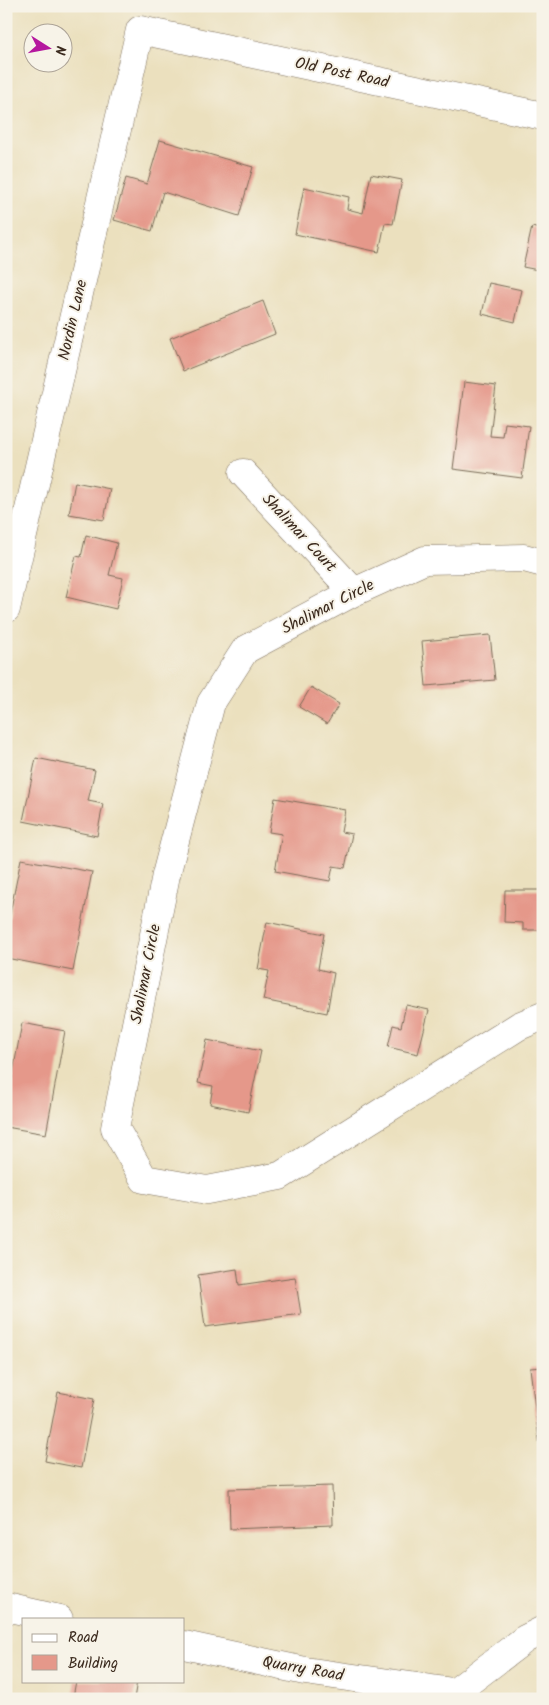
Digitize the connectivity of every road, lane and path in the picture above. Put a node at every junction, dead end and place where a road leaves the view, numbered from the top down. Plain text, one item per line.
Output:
1 (140, 30) joint
2 (543, 116) edge
3 (243, 473) dead end
4 (543, 563) edge
5 (354, 592) junction
6 (6, 609) edge
7 (543, 1016) edge
8 (6, 1608) edge
9 (55, 1618) edge
10 (543, 1630) edge
11 (185, 1645) edge
12 (449, 1696) edge

1 - 2 street, Old Post Road
1 - 6 street, Nordin Lane
3 - 5 street, Shalimar Court
4 - 5 street, Shalimar Circle
5 - 7 street, Shalimar Circle
8 - 9 street
10 - 12 street
11 - 12 street, Quarry Road

